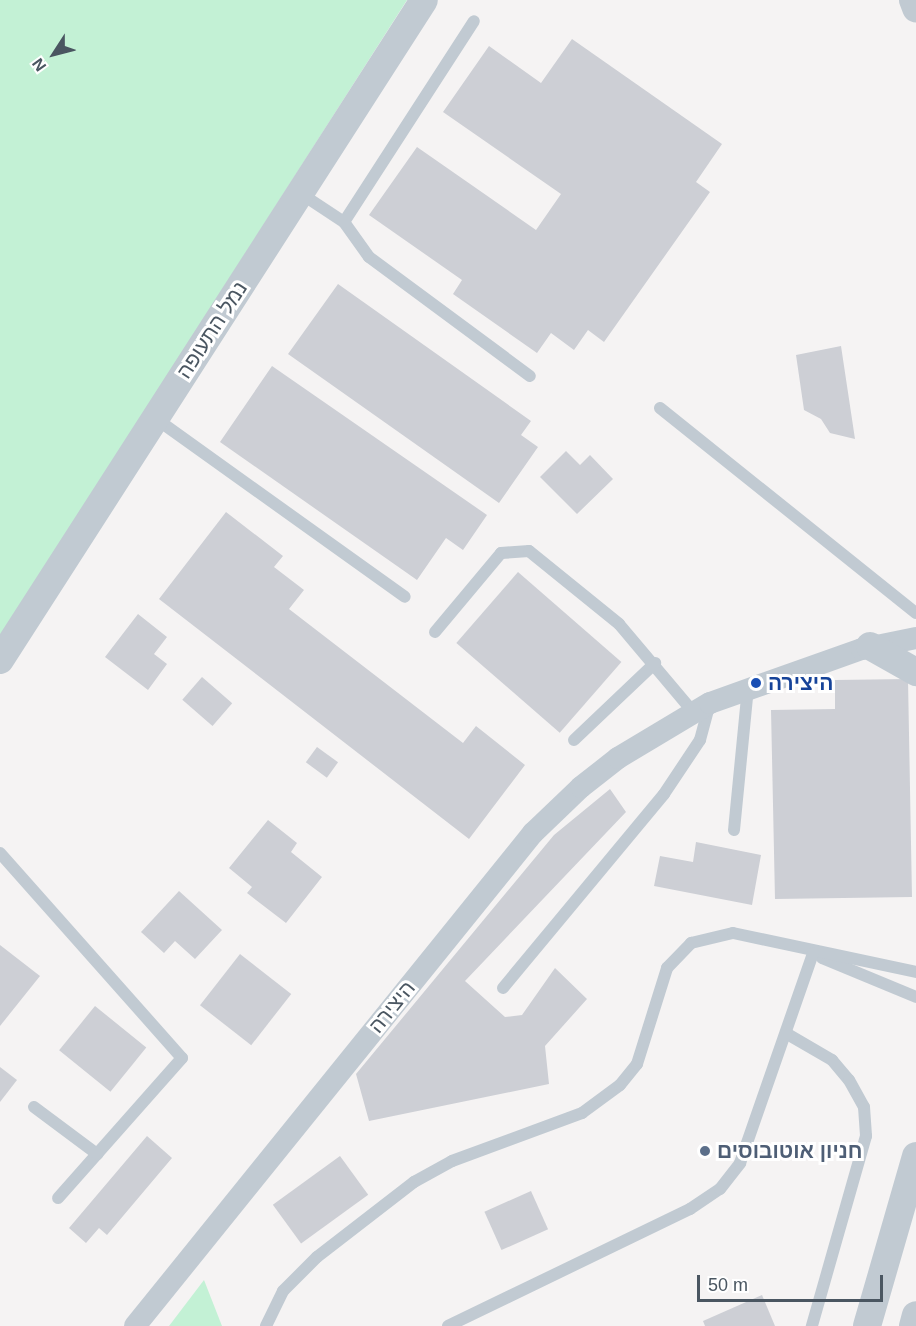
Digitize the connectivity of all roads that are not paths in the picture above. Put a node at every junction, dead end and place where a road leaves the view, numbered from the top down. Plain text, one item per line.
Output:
1 (424, 0) edge
2 (913, 0) edge
3 (916, 8) edge
4 (474, 21) dead end
5 (300, 193) junction
6 (344, 222) junction
7 (530, 376) dead end
8 (660, 408) dead end
9 (155, 418) junction
10 (405, 597) dead end
11 (916, 613) edge
12 (435, 632) dead end
13 (916, 638) edge
14 (870, 646) junction
15 (0, 660) edge
16 (655, 663) junction
17 (916, 672) edge
18 (748, 687) junction
19 (701, 708) junction
20 (574, 740) dead end
21 (734, 830) dead end
22 (0, 853) edge
23 (813, 953) junction
24 (916, 972) edge
25 (503, 988) dead end
26 (916, 997) edge
27 (789, 1035) junction
28 (34, 1107) dead end
29 (96, 1154) junction
30 (916, 1156) edge
31 (58, 1198) dead end
32 (916, 1315) edge
33 (135, 1326) edge
34 (266, 1326) edge
35 (448, 1326) edge
36 (812, 1326) edge
37 (867, 1326) edge
38 (913, 1326) edge

1 - 5 street, נמל התעופה
2 - 3 street
4 - 6 lane
5 - 6 lane
5 - 9 street, נמל התעופה
6 - 7 lane
8 - 11 lane
9 - 10 lane
9 - 15 street, נמל התעופה
12 - 16 lane
13 - 14 street, היצירה
14 - 17 street
14 - 18 street, היצירה
16 - 19 lane
16 - 20 lane
18 - 19 street, היצירה
18 - 21 lane
19 - 25 lane
19 - 33 street, היצירה
22 - 29 lane
23 - 24 lane
23 - 26 lane
23 - 27 lane
23 - 34 lane
27 - 35 lane
27 - 36 lane
28 - 29 lane
29 - 31 lane
30 - 37 street
32 - 38 street

